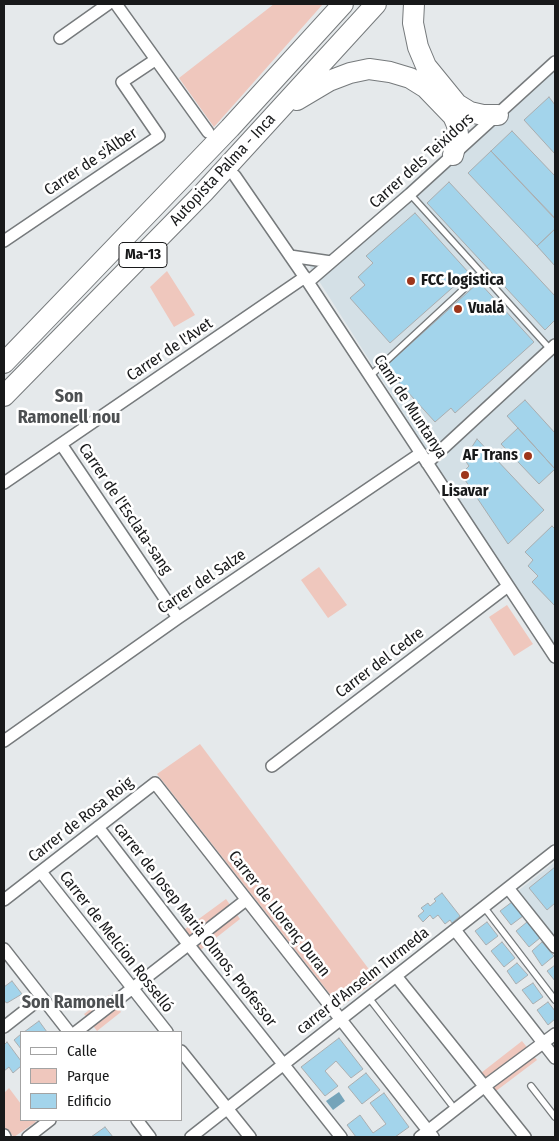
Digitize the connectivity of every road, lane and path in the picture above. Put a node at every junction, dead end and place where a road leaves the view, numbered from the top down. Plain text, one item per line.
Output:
1 (108, 4) edge
2 (116, 4) edge
3 (342, 4) edge
4 (376, 4) edge
5 (414, 4) edge
6 (60, 38) dead end
7 (155, 60) junction
8 (555, 62) edge
9 (280, 110) junction
10 (498, 115) junction
11 (208, 132) dead end
12 (453, 155) junction
13 (235, 176) dead end
14 (410, 194) junction
15 (4, 241) edge
16 (290, 256) junction
17 (331, 262) junction
18 (481, 273) junction
19 (306, 280) junction
20 (553, 347) edge
21 (4, 363) edge
22 (370, 376) junction
23 (4, 396) edge
24 (61, 444) junction
25 (424, 458) junction
26 (4, 483) edge
27 (508, 586) junction
28 (178, 618) junction
29 (555, 656) edge
30 (4, 741) edge
31 (272, 766) dead end
32 (155, 783) joint
33 (98, 827) junction
34 (555, 851) edge
35 (40, 872) junction
36 (508, 888) junction
37 (4, 900) edge
38 (246, 900) junction
39 (484, 907) junction
40 (455, 930) junction
41 (188, 944) junction
42 (555, 947) edge
43 (4, 949) edge
44 (396, 976) junction
45 (132, 989) junction
46 (42, 998) junction
47 (369, 998) junction
48 (555, 1000) edge
49 (341, 1019) junction
50 (4, 1027) edge
51 (68, 1031) edge
52 (77, 1031) edge
53 (166, 1031) edge
54 (555, 1034) edge
55 (544, 1044) junction
56 (182, 1052) edge
57 (555, 1058) edge
58 (284, 1064) junction
59 (484, 1086) junction
60 (531, 1086) dead end
61 (451, 1104) dead end
62 (227, 1109) junction
63 (555, 1116) edge
64 (49, 1121) edge
65 (138, 1121) edge
66 (427, 1135) edge
67 (28, 1137) edge
68 (150, 1137) edge
69 (191, 1137) edge
70 (250, 1137) edge
71 (341, 1137) edge
72 (525, 1137) edge

1 - 6 street
2 - 7 street
3 - 21 highway, Autopista Palma - Inca / Ma-13
4 - 9 highway, Autopista Palma - Inca / Ma-13
5 - 10 highway
7 - 11 street
7 - 15 street, Carrer de s'Àlber
8 - 10 street, Carrer dels Teixidors
9 - 12 highway
9 - 23 highway, Autopista Palma - Inca / Ma-13
10 - 12 street, Carrer dels Teixidors
12 - 14 street, Carrer dels Teixidors
13 - 16 street, Camí de Muntanya
14 - 17 street, Carrer dels Teixidors
14 - 18 lane
16 - 17 street
16 - 19 street, Camí de Muntanya
17 - 19 street, Carrer dels Teixidors
18 - 20 lane
18 - 22 lane
19 - 22 street, Camí de Muntanya
19 - 24 street, Carrer de l'Avet
20 - 25 street, Carrer del Salze
22 - 25 street, Camí de Muntanya
24 - 26 street, Carrer de l'Avet
24 - 28 street, Carrer de l'Esclata-sang
25 - 27 street, Camí de Muntanya
25 - 28 street, Carrer del Salze
27 - 29 street, Camí de Muntanya
27 - 31 street, Carrer del Cedre
28 - 30 street, Carrer del Salze
32 - 33 street, Carrer de Rosa Roig
32 - 38 street, Carrer de Llorenç Duran
33 - 35 street, Carrer de Rosa Roig
33 - 41 street, carrer de Josep Maria Olmos, Professor
34 - 36 street, carrer d'Anselm Turmeda
35 - 37 street, Carrer de Rosa Roig
35 - 45 street, Carrer de Melcion Rosselló
36 - 39 street, carrer d'Anselm Turmeda
36 - 42 street
38 - 41 street
38 - 49 street, Carrer de Llorenç Duran
39 - 40 street, carrer d'Anselm Turmeda
39 - 48 lane
40 - 44 street, carrer d'Anselm Turmeda
40 - 55 street
41 - 45 street
41 - 58 street, carrer de Josep Maria Olmos, Professor
43 - 46 street
44 - 47 street, carrer d'Anselm Turmeda
44 - 59 street
45 - 52 street
45 - 53 street, Carrer de Melcion Rosselló
46 - 50 street
46 - 51 street
47 - 49 street, carrer d'Anselm Turmeda
47 - 61 lane
49 - 58 street, carrer d'Anselm Turmeda
49 - 66 street, Carrer de Llorenç Duran
54 - 55 street
55 - 57 street
55 - 59 street
56 - 62 street
58 - 62 street, carrer d'Anselm Turmeda
58 - 71 street, carrer de Josep Maria Olmos, Professor
59 - 66 street
59 - 72 street
60 - 63 lane
62 - 69 street, carrer d'Anselm Turmeda
62 - 70 street
64 - 67 street
65 - 68 street

